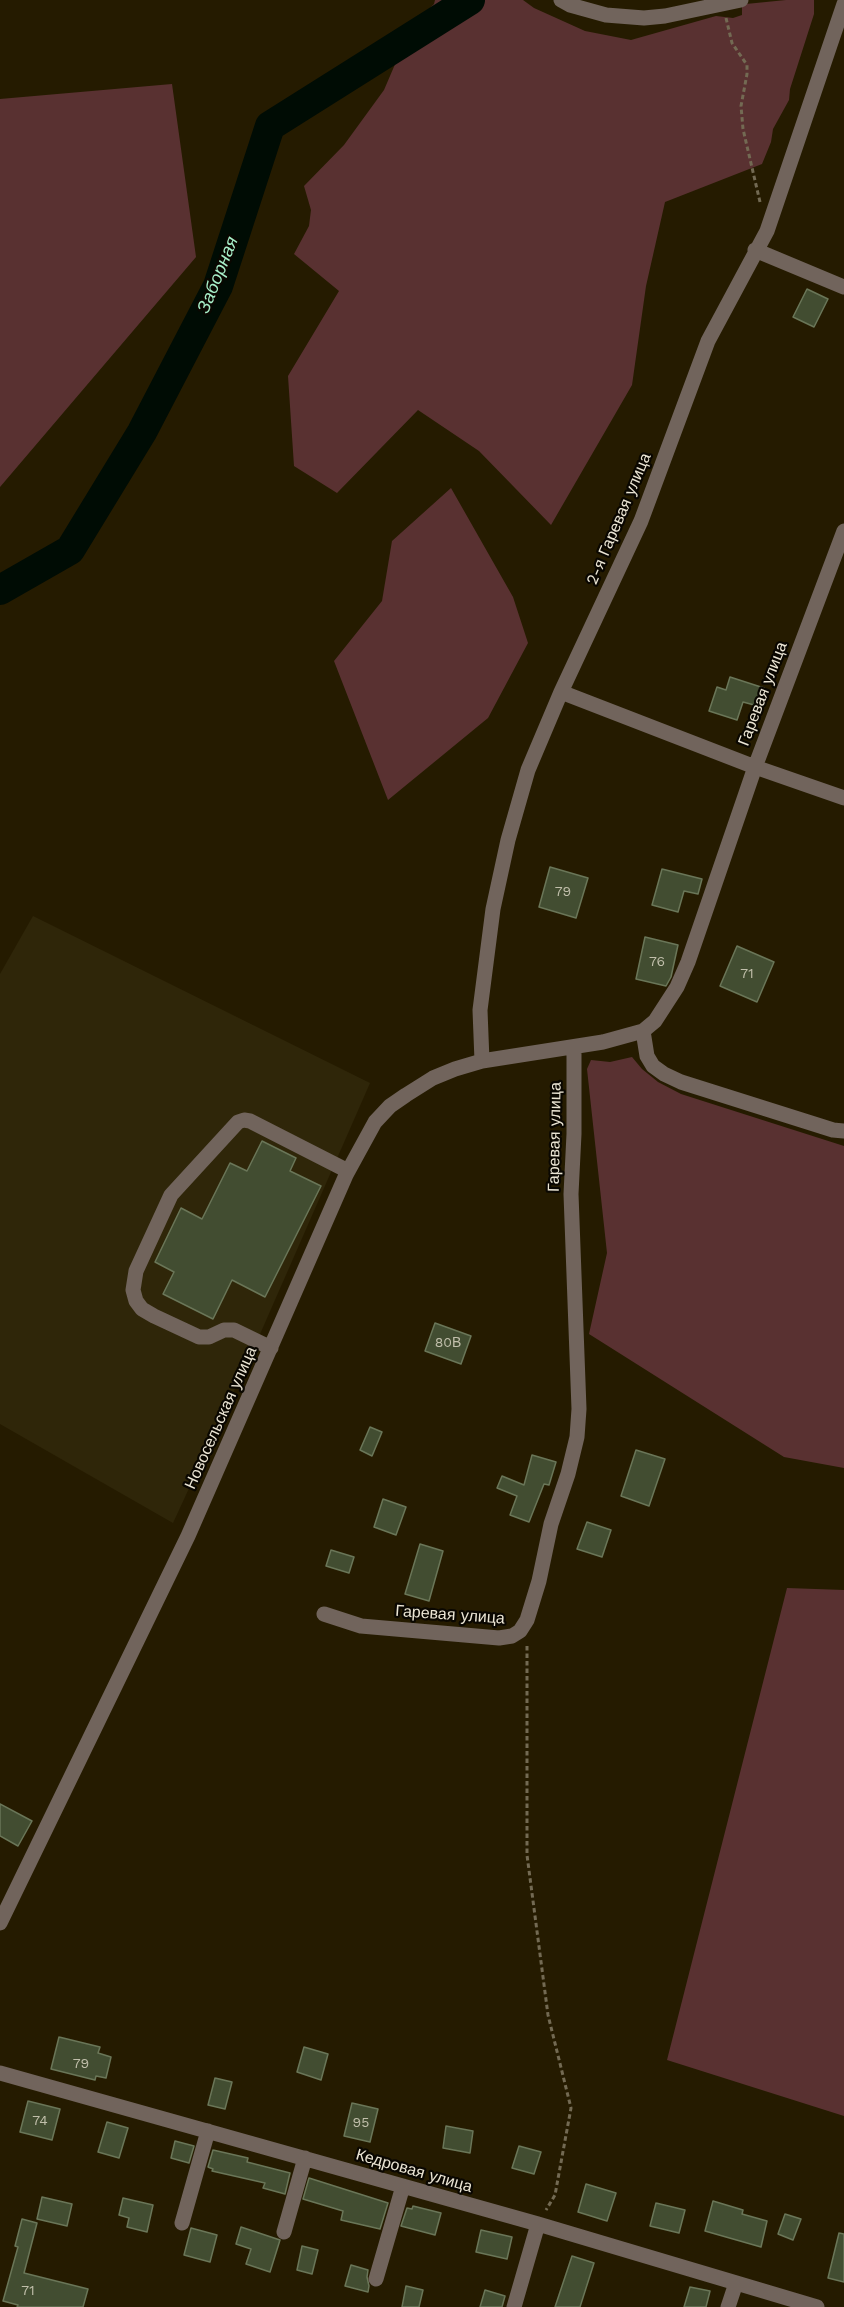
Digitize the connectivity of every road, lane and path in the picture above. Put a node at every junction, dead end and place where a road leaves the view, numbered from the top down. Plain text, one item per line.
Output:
1 (561, 0) edge
2 (741, 0) edge
3 (844, 4) edge
4 (722, 5) junction
5 (767, 231) junction
6 (755, 250) junction
7 (844, 287) edge
8 (844, 531) edge
9 (561, 692) junction
10 (755, 767) junction
11 (844, 798) edge
12 (642, 1031) junction
13 (574, 1047) junction
14 (482, 1061) junction
15 (844, 1131) edge
16 (348, 1172) junction
17 (271, 1348) junction
18 (324, 1614) dead end
19 (527, 1620) junction
20 (0, 1923) edge
21 (0, 2073) edge
22 (208, 2132) junction
23 (305, 2158) junction
24 (403, 2186) junction
25 (182, 2223) dead end
26 (538, 2224) junction
27 (284, 2232) dead end
28 (376, 2279) dead end
29 (736, 2283) junction
30 (514, 2307) edge
31 (728, 2307) edge
32 (817, 2307) edge

1 - 4 street
2 - 4 street
3 - 5 street, 2-я Гаревая улица
4 - 5 path
5 - 6 street, 2-я Гаревая улица
6 - 7 street
6 - 9 street, 2-я Гаревая улица
8 - 10 street, Гаревая улица
9 - 10 street
9 - 14 street, 2-я Гаревая улица
10 - 11 street
10 - 12 street, Гаревая улица
12 - 13 street, Гаревая улица
12 - 15 street
13 - 14 street, Новосельская улица
13 - 19 street, Гаревая улица
14 - 16 street, Новосельская улица
16 - 17 street, Новосельская улица
16 - 17 street
17 - 20 street, Новосельская улица
18 - 19 street, Гаревая улица
19 - 26 path
21 - 22 street, Кедровая улица
22 - 23 street, Кедровая улица
22 - 25 street
23 - 24 street, Кедровая улица
23 - 27 street
24 - 26 street, Кедровая улица
24 - 28 street
26 - 29 street, Кедровая улица
26 - 30 street
29 - 31 street
29 - 32 street, Кедровая улица

